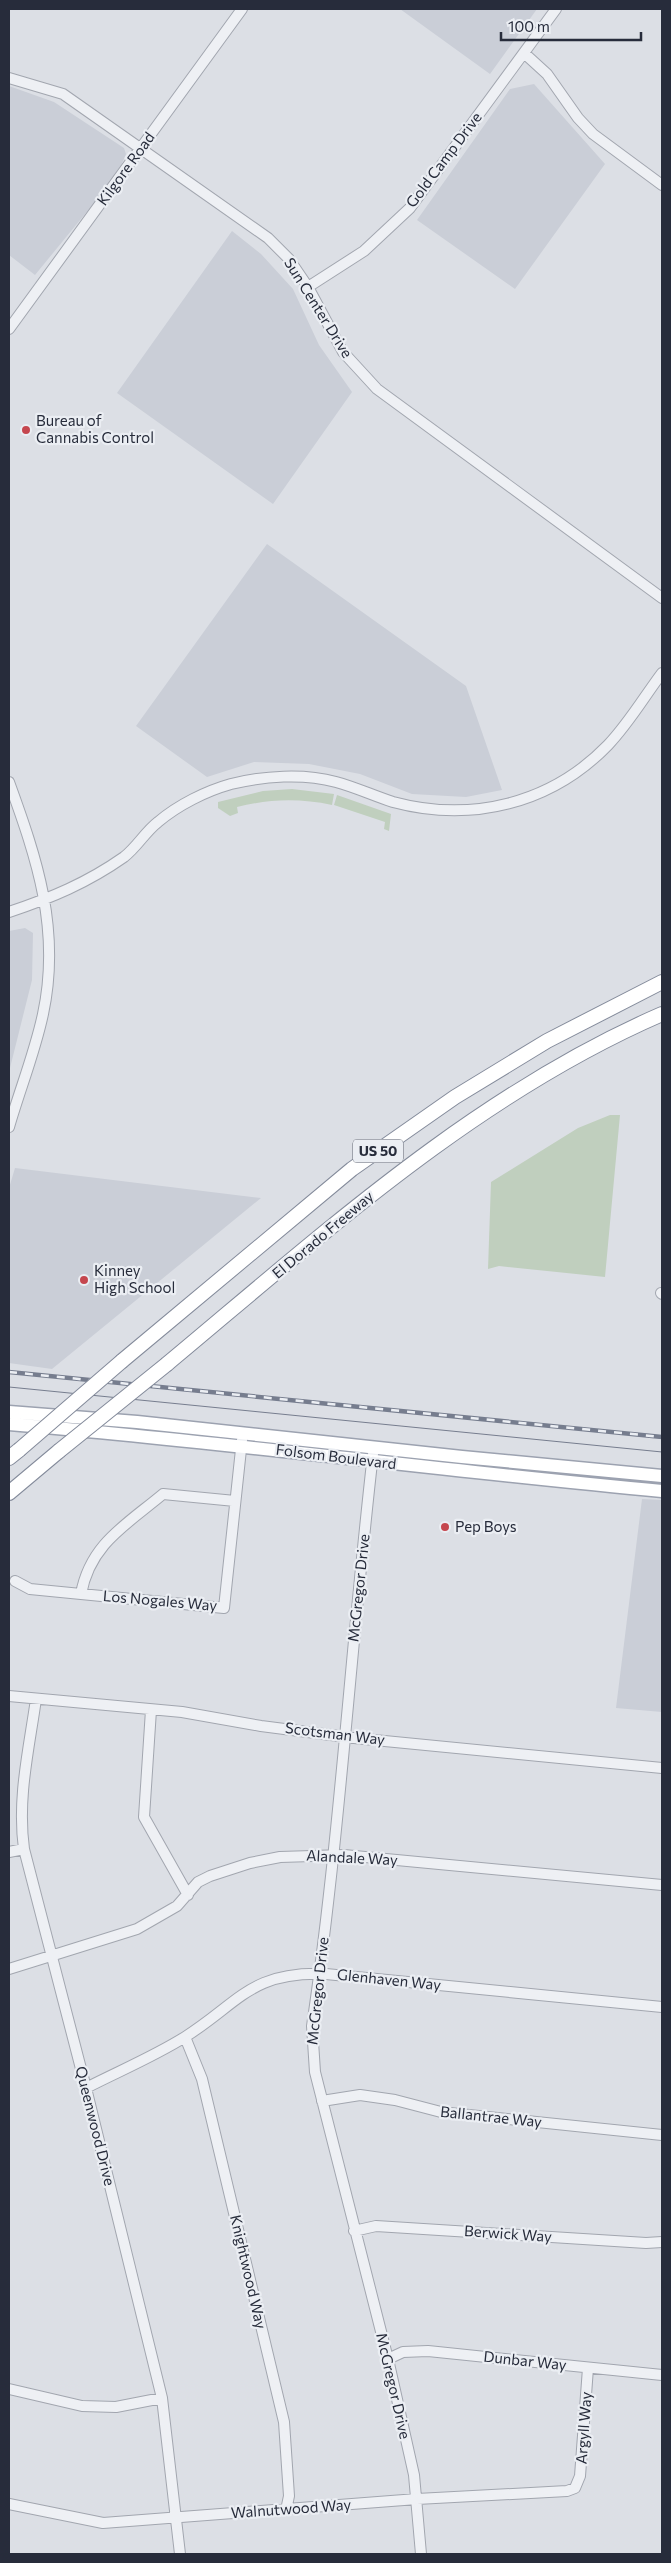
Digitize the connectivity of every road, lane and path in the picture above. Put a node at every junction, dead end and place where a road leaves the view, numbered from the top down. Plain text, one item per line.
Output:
1 (242, 9) edge
2 (556, 9) edge
3 (524, 53) junction
4 (9, 78) edge
5 (141, 149) junction
6 (662, 185) edge
7 (308, 287) junction
8 (9, 329) edge
9 (662, 598) edge
10 (662, 673) edge
11 (9, 782) edge
12 (46, 900) junction
13 (9, 912) edge
14 (662, 982) edge
15 (662, 1014) edge
16 (9, 1126) edge
17 (9, 1412) edge
18 (9, 1424) edge
19 (242, 1440) junction
20 (373, 1448) junction
21 (14, 1454) edge
22 (372, 1463) junction
23 (662, 1478) edge
24 (615, 1486) junction
25 (662, 1490) edge
26 (9, 1493) edge
27 (235, 1501) junction
28 (16, 1581) dead end
29 (81, 1594) junction
30 (9, 1696) edge
31 (36, 1699) junction
32 (151, 1710) junction
33 (345, 1736) junction
34 (662, 1768) edge
35 (24, 1849) junction
36 (9, 1852) edge
37 (332, 1855) junction
38 (662, 1885) edge
39 (188, 1895) junction
40 (52, 1956) junction
41 (9, 1969) edge
42 (319, 1974) junction
43 (662, 2008) edge
44 (185, 2037) junction
45 (86, 2088) junction
46 (322, 2101) junction
47 (662, 2135) edge
48 (354, 2232) junction
49 (662, 2242) edge
50 (388, 2359) junction
51 (588, 2368) junction
52 (662, 2374) edge
53 (9, 2389) edge
54 (162, 2398) junction
55 (575, 2488) joint
56 (417, 2499) junction
57 (9, 2504) edge
58 (286, 2510) junction
59 (176, 2518) junction
60 (180, 2554) edge
61 (421, 2554) edge

1 - 5 street, Kilgore Road
2 - 3 street, Gold Camp Drive
3 - 6 street
3 - 7 street, Gold Camp Drive
4 - 5 street, Sun Center Drive
5 - 7 street, Sun Center Drive
5 - 8 street, Kilgore Road
7 - 9 street, Sun Center Drive
10 - 12 street
11 - 12 street
12 - 13 street
12 - 16 street
14 - 21 highway, US 50, bridge
15 - 26 highway, El Dorado Freeway / US 50, bridge
17 - 19 main road, Folsom Boulevard
18 - 19 main road, Folsom Boulevard
19 - 20 main road, Folsom Boulevard
19 - 22 main road, Folsom Boulevard
19 - 27 street, Los Nogales Way
20 - 22 street, McGregor Drive
20 - 23 main road, Folsom Boulevard
22 - 24 main road, Folsom Boulevard
22 - 33 street, McGregor Drive
23 - 24 main road
24 - 25 main road, Folsom Boulevard
27 - 29 street
27 - 29 street, Los Nogales Way
28 - 29 street, Los Nogales Way
30 - 31 street, Scotsman Way
31 - 32 street, Scotsman Way
31 - 35 street, Queenwood Drive
32 - 33 street, Scotsman Way
32 - 39 street
33 - 34 street, Scotsman Way
33 - 37 street, McGregor Drive
35 - 36 street
35 - 40 street, Queenwood Drive
37 - 38 street, Alandale Way
37 - 39 street, Alandale Way
37 - 42 street, McGregor Drive
39 - 40 street, Alandale Way
40 - 41 street, Alandale Way
40 - 45 street, Queenwood Drive
42 - 43 street, Glenhaven Way
42 - 44 street, Glenhaven Way
42 - 46 street, McGregor Drive
44 - 45 street, Glenhaven Way
44 - 58 street, Knightwood Way
45 - 54 street, Queenwood Drive
46 - 47 street, Ballantrae Way
46 - 48 street, McGregor Drive
48 - 49 street, Berwick Way
48 - 50 street, McGregor Drive
50 - 51 street, Dunbar Way
50 - 56 street, McGregor Drive
51 - 52 street, Dunbar Way
51 - 55 street, Argyll Way
53 - 54 street
54 - 59 street, Queenwood Drive
55 - 56 street, Walnutwood Way
56 - 58 street, Walnutwood Way
56 - 61 street, McGregor Drive
57 - 59 street, Walnutwood Way
58 - 59 street, Walnutwood Way
59 - 60 street, Queenwood Drive

